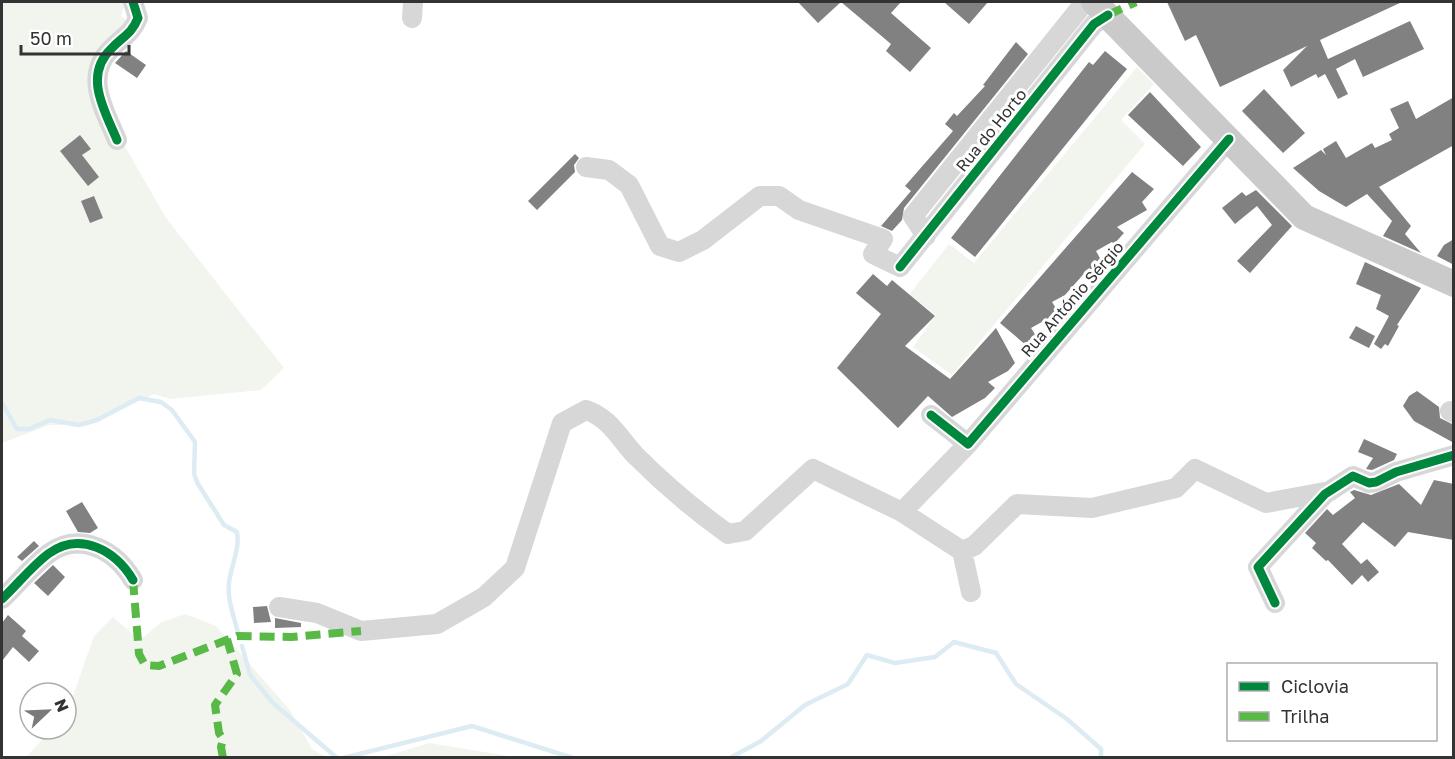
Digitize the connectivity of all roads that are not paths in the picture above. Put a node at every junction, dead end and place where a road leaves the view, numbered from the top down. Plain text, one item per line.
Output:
1 (132, 2) edge
2 (1085, 2) edge
3 (1101, 8) edge
4 (1230, 139) junction
5 (117, 140) dead end
6 (586, 167) dead end
7 (926, 236) junction
8 (1454, 284) edge
9 (931, 415) dead end
10 (968, 444) junction
11 (1454, 455) edge
12 (1329, 491) junction
13 (902, 512) junction
14 (962, 551) junction
15 (133, 580) dead end
16 (971, 592) dead end
17 (2, 599) edge
18 (1275, 603) dead end
19 (279, 607) dead end

1 - 5 street
2 - 7 street
3 - 4 main road
3 - 7 street, Rua do Horto
4 - 8 main road
4 - 10 street, Rua António Sérgio
6 - 7 street, Rua do Horto
9 - 10 street
10 - 13 street, Rua António Sérgio
11 - 12 street
12 - 14 street
12 - 18 street
13 - 14 street
13 - 19 street
14 - 16 street
15 - 17 street

